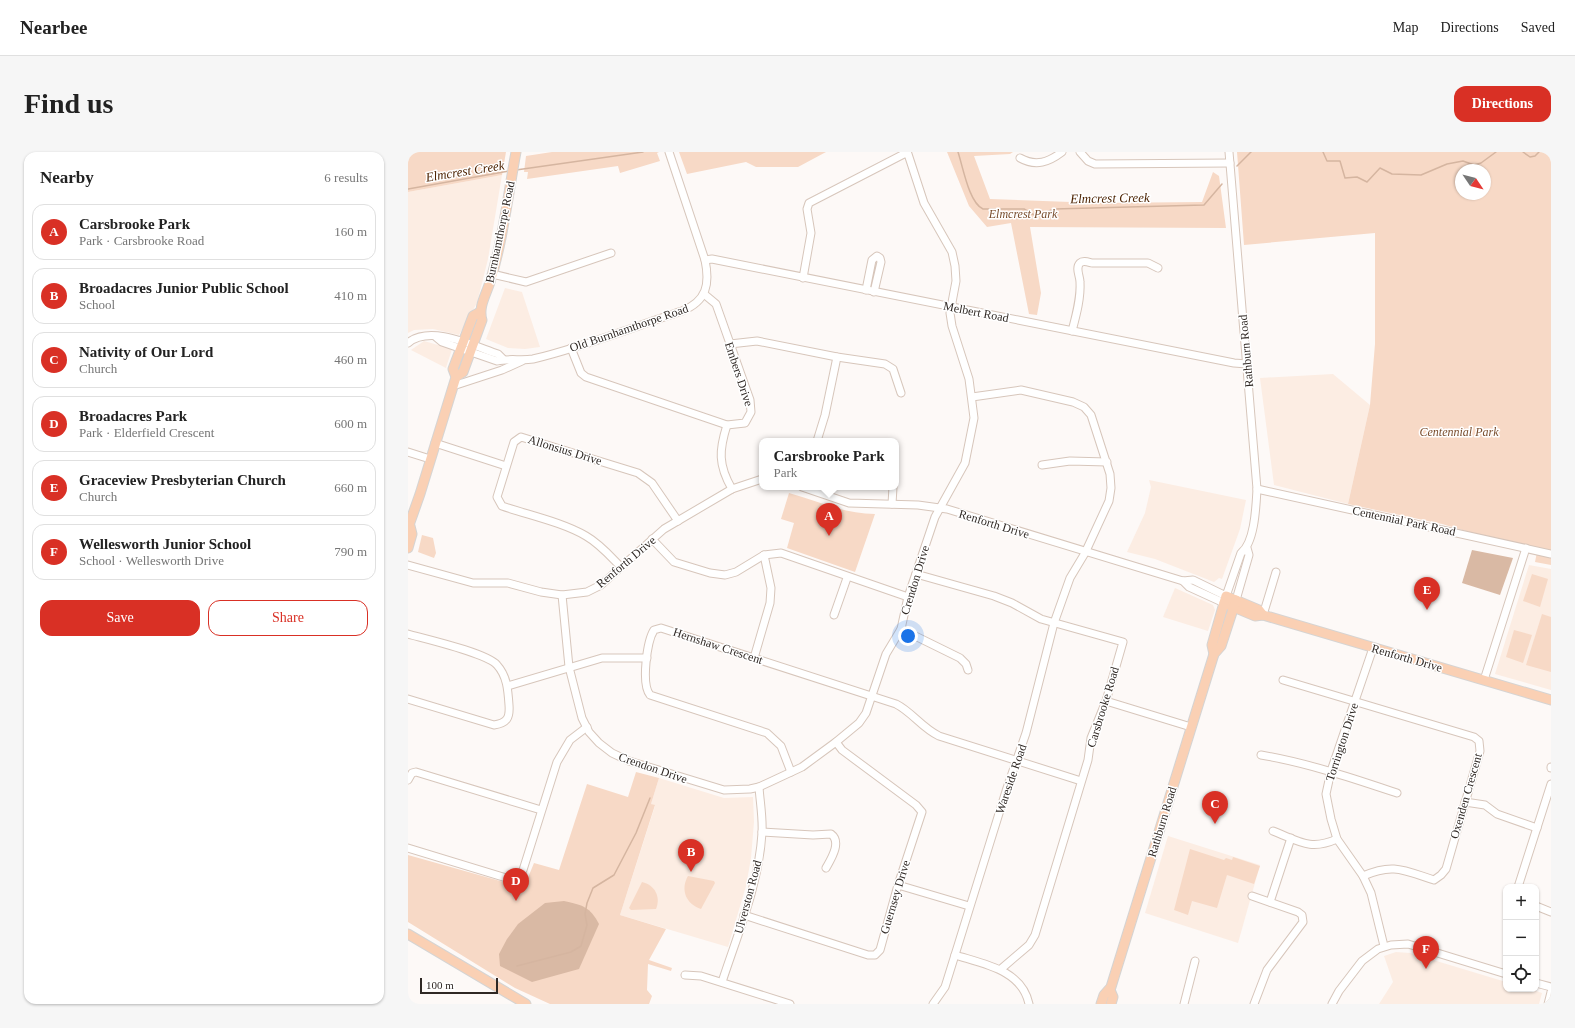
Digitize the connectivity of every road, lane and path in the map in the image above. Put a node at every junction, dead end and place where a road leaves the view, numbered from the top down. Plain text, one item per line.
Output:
1 (516, 152) edge
2 (669, 152) edge
3 (1062, 152) edge
4 (1080, 152) edge
5 (1229, 152) edge
6 (1020, 158) dead end
7 (1230, 163) junction
8 (611, 253) dead end
9 (705, 260) junction
10 (1158, 268) dead end
11 (492, 274) junction
12 (803, 278) junction
13 (866, 290) junction
14 (874, 292) junction
15 (704, 294) junction
16 (951, 308) junction
17 (480, 312) junction
18 (1072, 331) junction
19 (408, 343) edge
20 (730, 344) junction
21 (461, 345) junction
22 (471, 348) junction
23 (571, 348) junction
24 (837, 357) junction
25 (504, 359) junction
26 (522, 361) junction
27 (1247, 364) junction
28 (502, 370) junction
29 (454, 381) junction
30 (901, 393) dead end
31 (972, 397) junction
32 (727, 425) junction
33 (818, 438) edge
34 (435, 443) junction
35 (408, 452) edge
36 (430, 459) junction
37 (1107, 462) junction
38 (1042, 465) dead end
39 (506, 466) junction
40 (759, 480) edge
41 (1257, 488) junction
42 (732, 489) junction
43 (811, 490) edge
44 (893, 490) edge
45 (892, 504) junction
46 (939, 508) junction
47 (678, 521) junction
48 (409, 527) edge
49 (652, 538) junction
50 (408, 548) edge
51 (1247, 548) junction
52 (1526, 548) junction
53 (1085, 552) junction
54 (1551, 554) edge
55 (764, 555) junction
56 (408, 565) edge
57 (622, 566) junction
58 (1276, 572) dead end
59 (916, 574) junction
60 (846, 578) junction
61 (562, 595) junction
62 (908, 598) junction
63 (1225, 599) junction
64 (1235, 604) junction
65 (834, 615) dead end
66 (1263, 615) junction
67 (1054, 623) junction
68 (901, 629) junction
69 (408, 634) edge
70 (1373, 648) junction
71 (1214, 654) junction
72 (647, 658) junction
73 (754, 658) junction
74 (569, 667) junction
75 (968, 670) dead end
76 (1284, 680) dead end
77 (1484, 680) junction
78 (508, 686) junction
79 (872, 696) junction
80 (408, 700) edge
81 (1551, 700) edge
82 (1106, 701) junction
83 (1356, 702) junction
84 (1191, 727) junction
85 (587, 728) junction
86 (836, 742) junction
87 (1261, 755) dead end
88 (1017, 761) junction
89 (1331, 771) junction
90 (791, 772) junction
91 (408, 780) edge
92 (1081, 782) junction
93 (1551, 784) edge
94 (759, 787) junction
95 (1396, 793) dead end
96 (1466, 802) junction
97 (541, 810) junction
98 (1537, 828) junction
99 (1273, 830) dead end
100 (762, 832) junction
101 (1291, 838) junction
102 (1337, 839) junction
103 (408, 848) edge
104 (826, 868) dead end
105 (1363, 876) junction
106 (1519, 884) edge
107 (898, 885) junction
108 (1252, 896) dead end
109 (1270, 902) junction
110 (969, 906) junction
111 (1539, 907) edge
112 (1551, 912) edge
113 (744, 915) junction
114 (408, 934) edge
115 (1384, 946) junction
116 (955, 955) junction
117 (1195, 961) dead end
118 (1001, 969) junction
119 (1503, 973) edge
120 (685, 975) dead end
121 (722, 982) junction
122 (1539, 984) edge
123 (1551, 987) edge
124 (1110, 990) junction
125 (1551, 992) edge
126 (526, 1004) edge
127 (790, 1004) edge
128 (934, 1004) edge
129 (1029, 1004) edge
130 (1101, 1004) edge
131 (1111, 1004) edge
132 (1184, 1004) edge
133 (1254, 1004) edge
134 (1332, 1004) edge
135 (1548, 1004) edge

1 - 11 main road, Burnhamthorpe Road
2 - 9 street
3 - 6 street
4 - 7 street
5 - 7 street, Rathburn Road
7 - 27 street, Rathburn Road
8 - 11 street
9 - 12 street, Melbert Road
9 - 15 street
10 - 18 street
11 - 17 main road, Burnhamthorpe Road
12 - 13 street, Melbert Road
12 - 16 street, Crendon Drive
13 - 14 street, Melbert Road
13 - 14 street
14 - 16 street, Melbert Road
15 - 20 street, Embers Drive
15 - 23 street, Old Burnhamthorpe Road
16 - 18 street, Melbert Road
16 - 31 street, Crendon Drive
17 - 21 main road, Burnhamthorpe Road
17 - 22 main road, Burnhamthorpe Road
18 - 27 street, Melbert Road
19 - 21 street, Old Burnhamthorpe Road
20 - 24 street
20 - 32 street, Embers Drive
21 - 22 street, Old Burnhamthorpe Road
21 - 29 main road, Burnhamthorpe Road
22 - 25 street, Old Burnhamthorpe Road
22 - 29 main road, Burnhamthorpe Road
23 - 26 street, Old Burnhamthorpe Road
23 - 32 street
24 - 30 street
24 - 33 street
25 - 26 street, Old Burnhamthorpe Road
25 - 28 street
26 - 28 street, Old Burnhamthorpe Road
27 - 41 street, Rathburn Road
28 - 29 street, Old Burnhamthorpe Road
29 - 34 main road, Burnhamthorpe Road
31 - 37 street, Wareside Road
31 - 46 street, Crendon Drive
32 - 42 street
34 - 36 main road, Burnhamthorpe Road
34 - 39 street
35 - 36 street
36 - 48 main road, Burnhamthorpe Road
37 - 38 street
37 - 53 street, Wareside Road
39 - 47 street, Allonsius Drive
39 - 57 street, Allonsius Drive
40 - 42 street, Renforth Drive
41 - 51 street, Rathburn Road
41 - 52 street, Centennial Park Road
42 - 47 street, Renforth Drive
43 - 45 street, Renforth Drive
44 - 45 street
45 - 46 street, Renforth Drive
46 - 53 street, Renforth Drive
46 - 59 street, Crendon Drive
47 - 49 street, Renforth Drive
48 - 50 main road, Burnhamthorpe Road
49 - 55 street
49 - 57 street, Renforth Drive
51 - 63 street, Rathburn Road
51 - 64 street, Rathburn Road
52 - 54 street, Centennial Park Road
52 - 77 street
53 - 63 street, Renforth Drive
53 - 67 street, Wareside Road
55 - 60 street
55 - 73 street
56 - 61 street, Renforth Drive
57 - 61 street, Renforth Drive
58 - 66 street
59 - 62 street, Crendon Drive
59 - 67 street, Carsbrooke Road
60 - 62 street
60 - 65 street
61 - 74 street, Crendon Drive
62 - 68 street, Crendon Drive
63 - 64 main road, Renforth Drive
63 - 71 main road, Rathburn Road
64 - 66 main road, Renforth Drive
64 - 71 main road, Rathburn Road
66 - 70 main road, Renforth Drive
67 - 82 street, Carsbrooke Road
67 - 88 street, Wareside Road
68 - 75 street
68 - 79 street, Crendon Drive
69 - 78 street
70 - 77 main road, Renforth Drive
70 - 83 street, Torrington Drive
71 - 84 main road, Rathburn Road
72 - 73 street, Hernshaw Crescent
72 - 74 street
72 - 90 street, Hernshaw Crescent
73 - 79 street, Hernshaw Crescent
74 - 78 street
74 - 85 street, Crendon Drive
76 - 83 street, Oxenden Crescent
77 - 81 main road, Renforth Drive
78 - 80 street
79 - 86 street, Crendon Drive
79 - 88 street, Hernshaw Crescent
82 - 84 street
82 - 92 street, Carsbrooke Road
83 - 89 street, Torrington Drive
83 - 96 street, Oxenden Crescent
84 - 124 main road, Rathburn Road
85 - 94 street, Crendon Drive
85 - 97 street
86 - 90 street, Crendon Drive
86 - 107 street, Guernsey Drive
87 - 89 street
88 - 92 street, Hernshaw Crescent
88 - 110 street, Wareside Road
89 - 95 street
89 - 102 street, Torrington Drive
90 - 94 street, Crendon Drive
91 - 97 street
92 - 118 street, Carsbrooke Road
93 - 98 street
94 - 100 street, Ulverston Road
96 - 98 street
96 - 105 street, Oxenden Crescent
97 - 103 street
98 - 106 street
99 - 101 street
100 - 104 street
100 - 113 street, Ulverston Road
101 - 102 street
101 - 109 street
102 - 105 street, Torrington Drive
105 - 115 street, Torrington Drive
107 - 110 street
107 - 113 street, Guernsey Drive
108 - 109 street
109 - 133 street
110 - 116 street, Wareside Road
111 - 112 street
113 - 121 street, Ulverston Road
114 - 126 main road
115 - 119 street
115 - 134 street
116 - 118 street
116 - 128 street, Wareside Road
117 - 132 street
118 - 129 street
120 - 121 street
121 - 127 street
122 - 123 street
124 - 130 main road, Rathburn Road
124 - 131 main road, Rathburn Road
125 - 135 street

